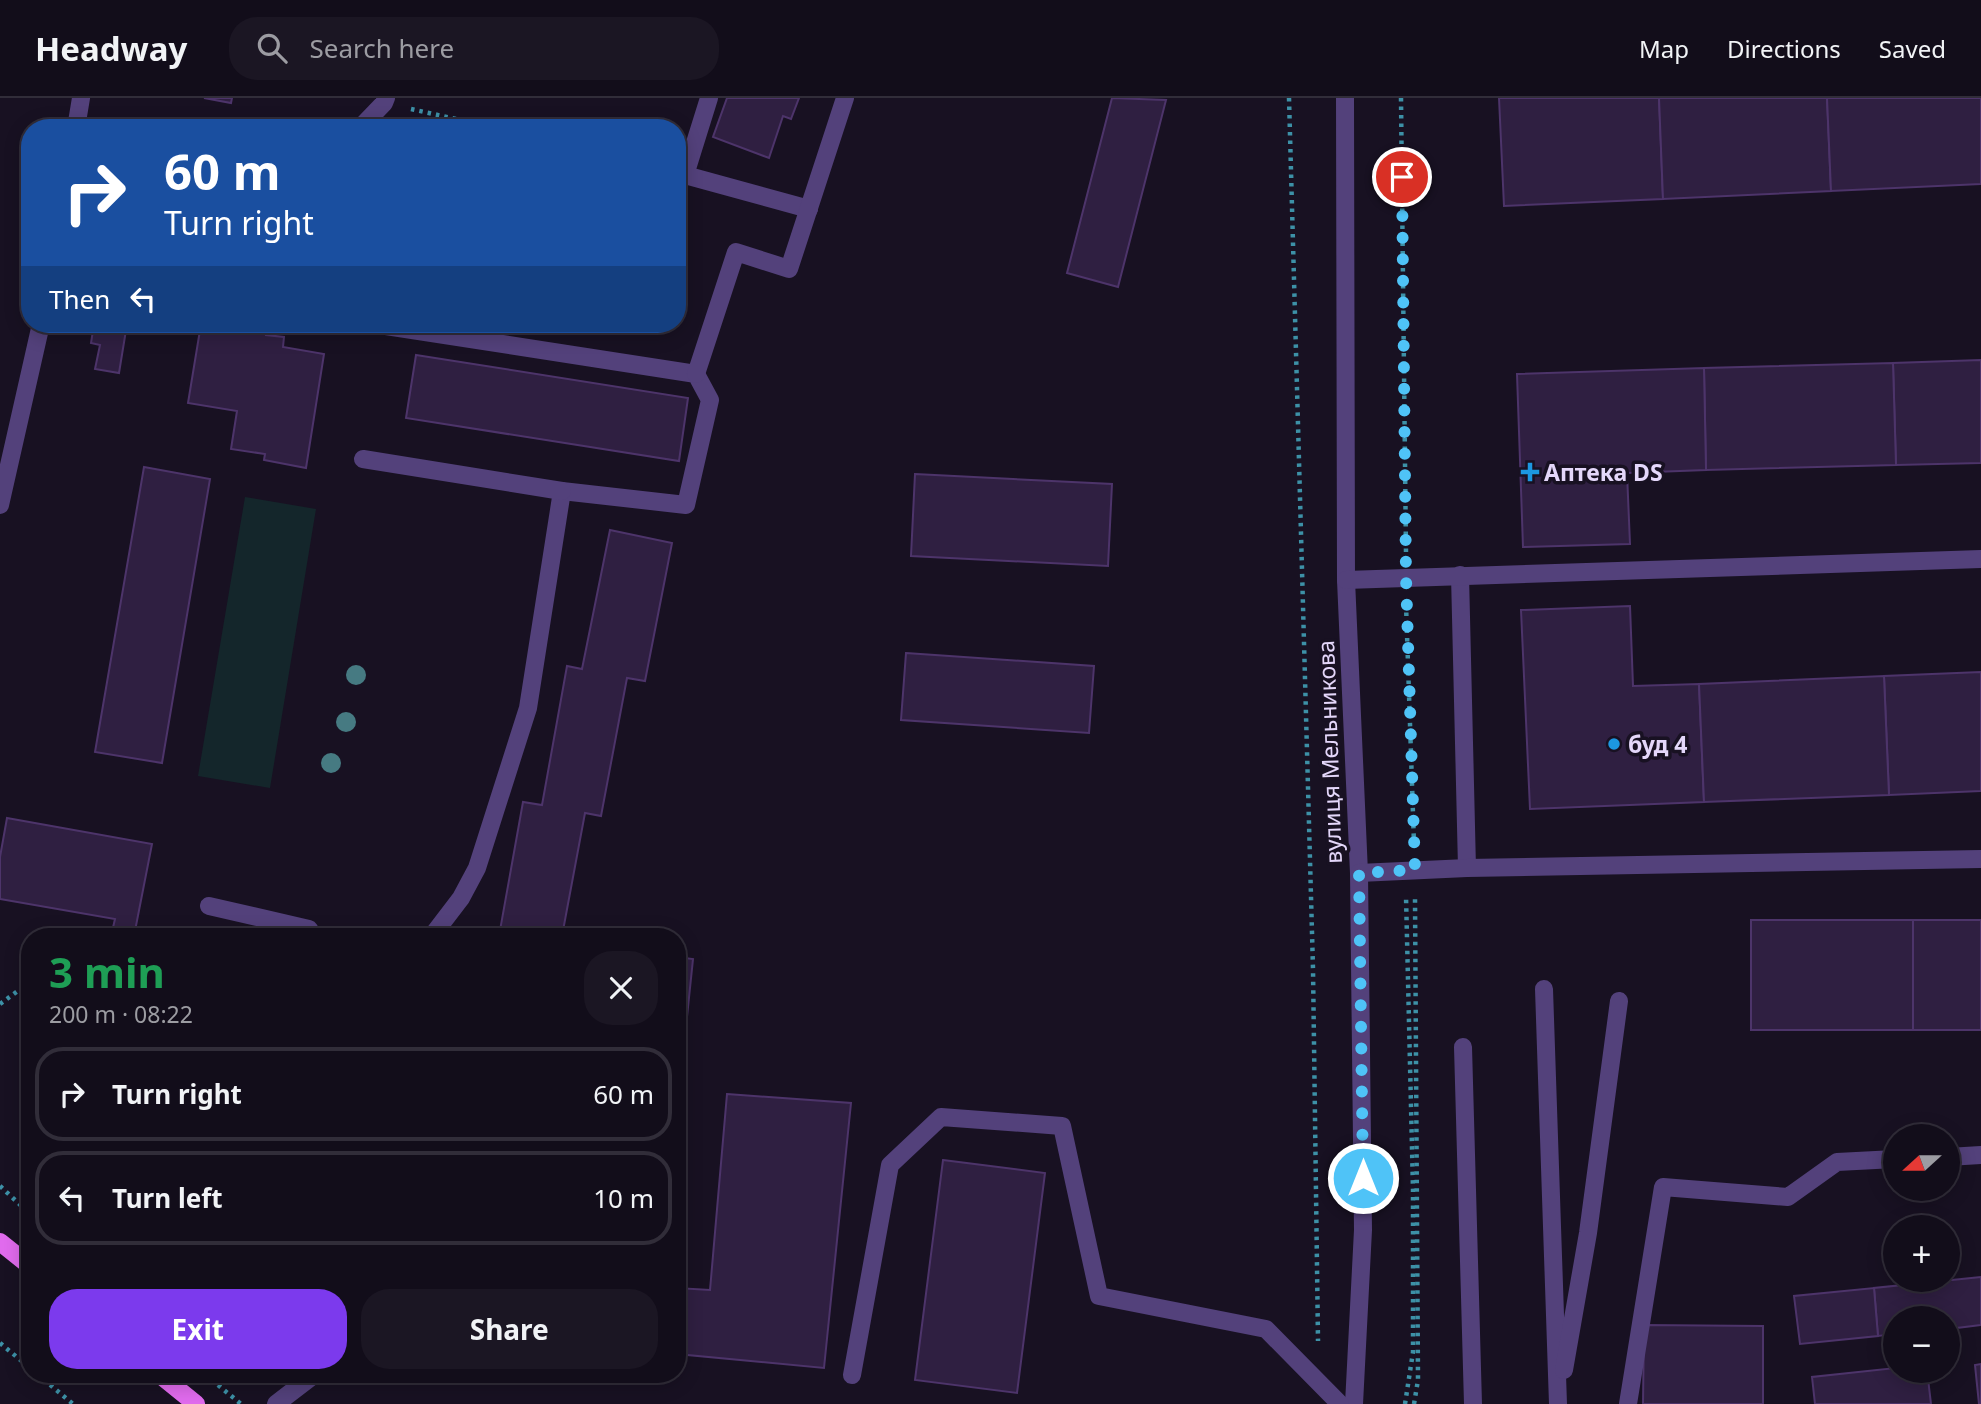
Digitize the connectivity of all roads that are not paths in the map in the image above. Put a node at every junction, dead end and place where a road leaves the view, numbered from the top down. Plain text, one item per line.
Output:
1 (81, 98) edge
2 (709, 98) edge
3 (845, 98) edge
4 (1345, 98) edge
5 (385, 100) edge
6 (78, 119) edge
7 (368, 119) edge
8 (686, 172) edge
9 (686, 175) edge
10 (809, 209) junction
11 (39, 333) edge
12 (431, 333) edge
13 (696, 374) junction
14 (363, 459) dead end
15 (562, 491) junction
16 (1, 500) edge
17 (1981, 559) edge
18 (1460, 575) junction
19 (1346, 580) junction
20 (1981, 859) edge
21 (1467, 868) junction
22 (1359, 873) junction
23 (209, 906) dead end
24 (305, 928) edge
25 (438, 928) edge
26 (1544, 989) dead end
27 (1619, 1001) dead end
28 (1463, 1047) dead end
29 (1981, 1155) edge
30 (1960, 1156) edge
31 (1883, 1160) edge
32 (0, 1241) edge
33 (21, 1258) edge
34 (852, 1375) dead end
35 (170, 1383) edge
36 (303, 1383) edge
37 (196, 1404) edge
38 (276, 1404) edge
39 (1340, 1404) edge
40 (1354, 1404) edge
41 (1473, 1404) edge
42 (1558, 1404) edge
43 (1628, 1404) edge

1 - 6 street
2 - 8 street
3 - 10 street
4 - 19 street, вулиця Мельникова
5 - 7 street
9 - 10 street
10 - 13 street
11 - 16 street
12 - 13 street
13 - 15 street
14 - 15 street
15 - 25 street
17 - 18 street
18 - 19 street
18 - 21 street
19 - 22 street, вулиця Мельникова
20 - 21 street
21 - 22 street
22 - 40 street, вулиця Мельникова
23 - 24 street
26 - 42 street
27 - 42 street
28 - 41 street
29 - 30 street
31 - 43 street
32 - 33 main road
34 - 39 street
35 - 37 main road
36 - 38 street

